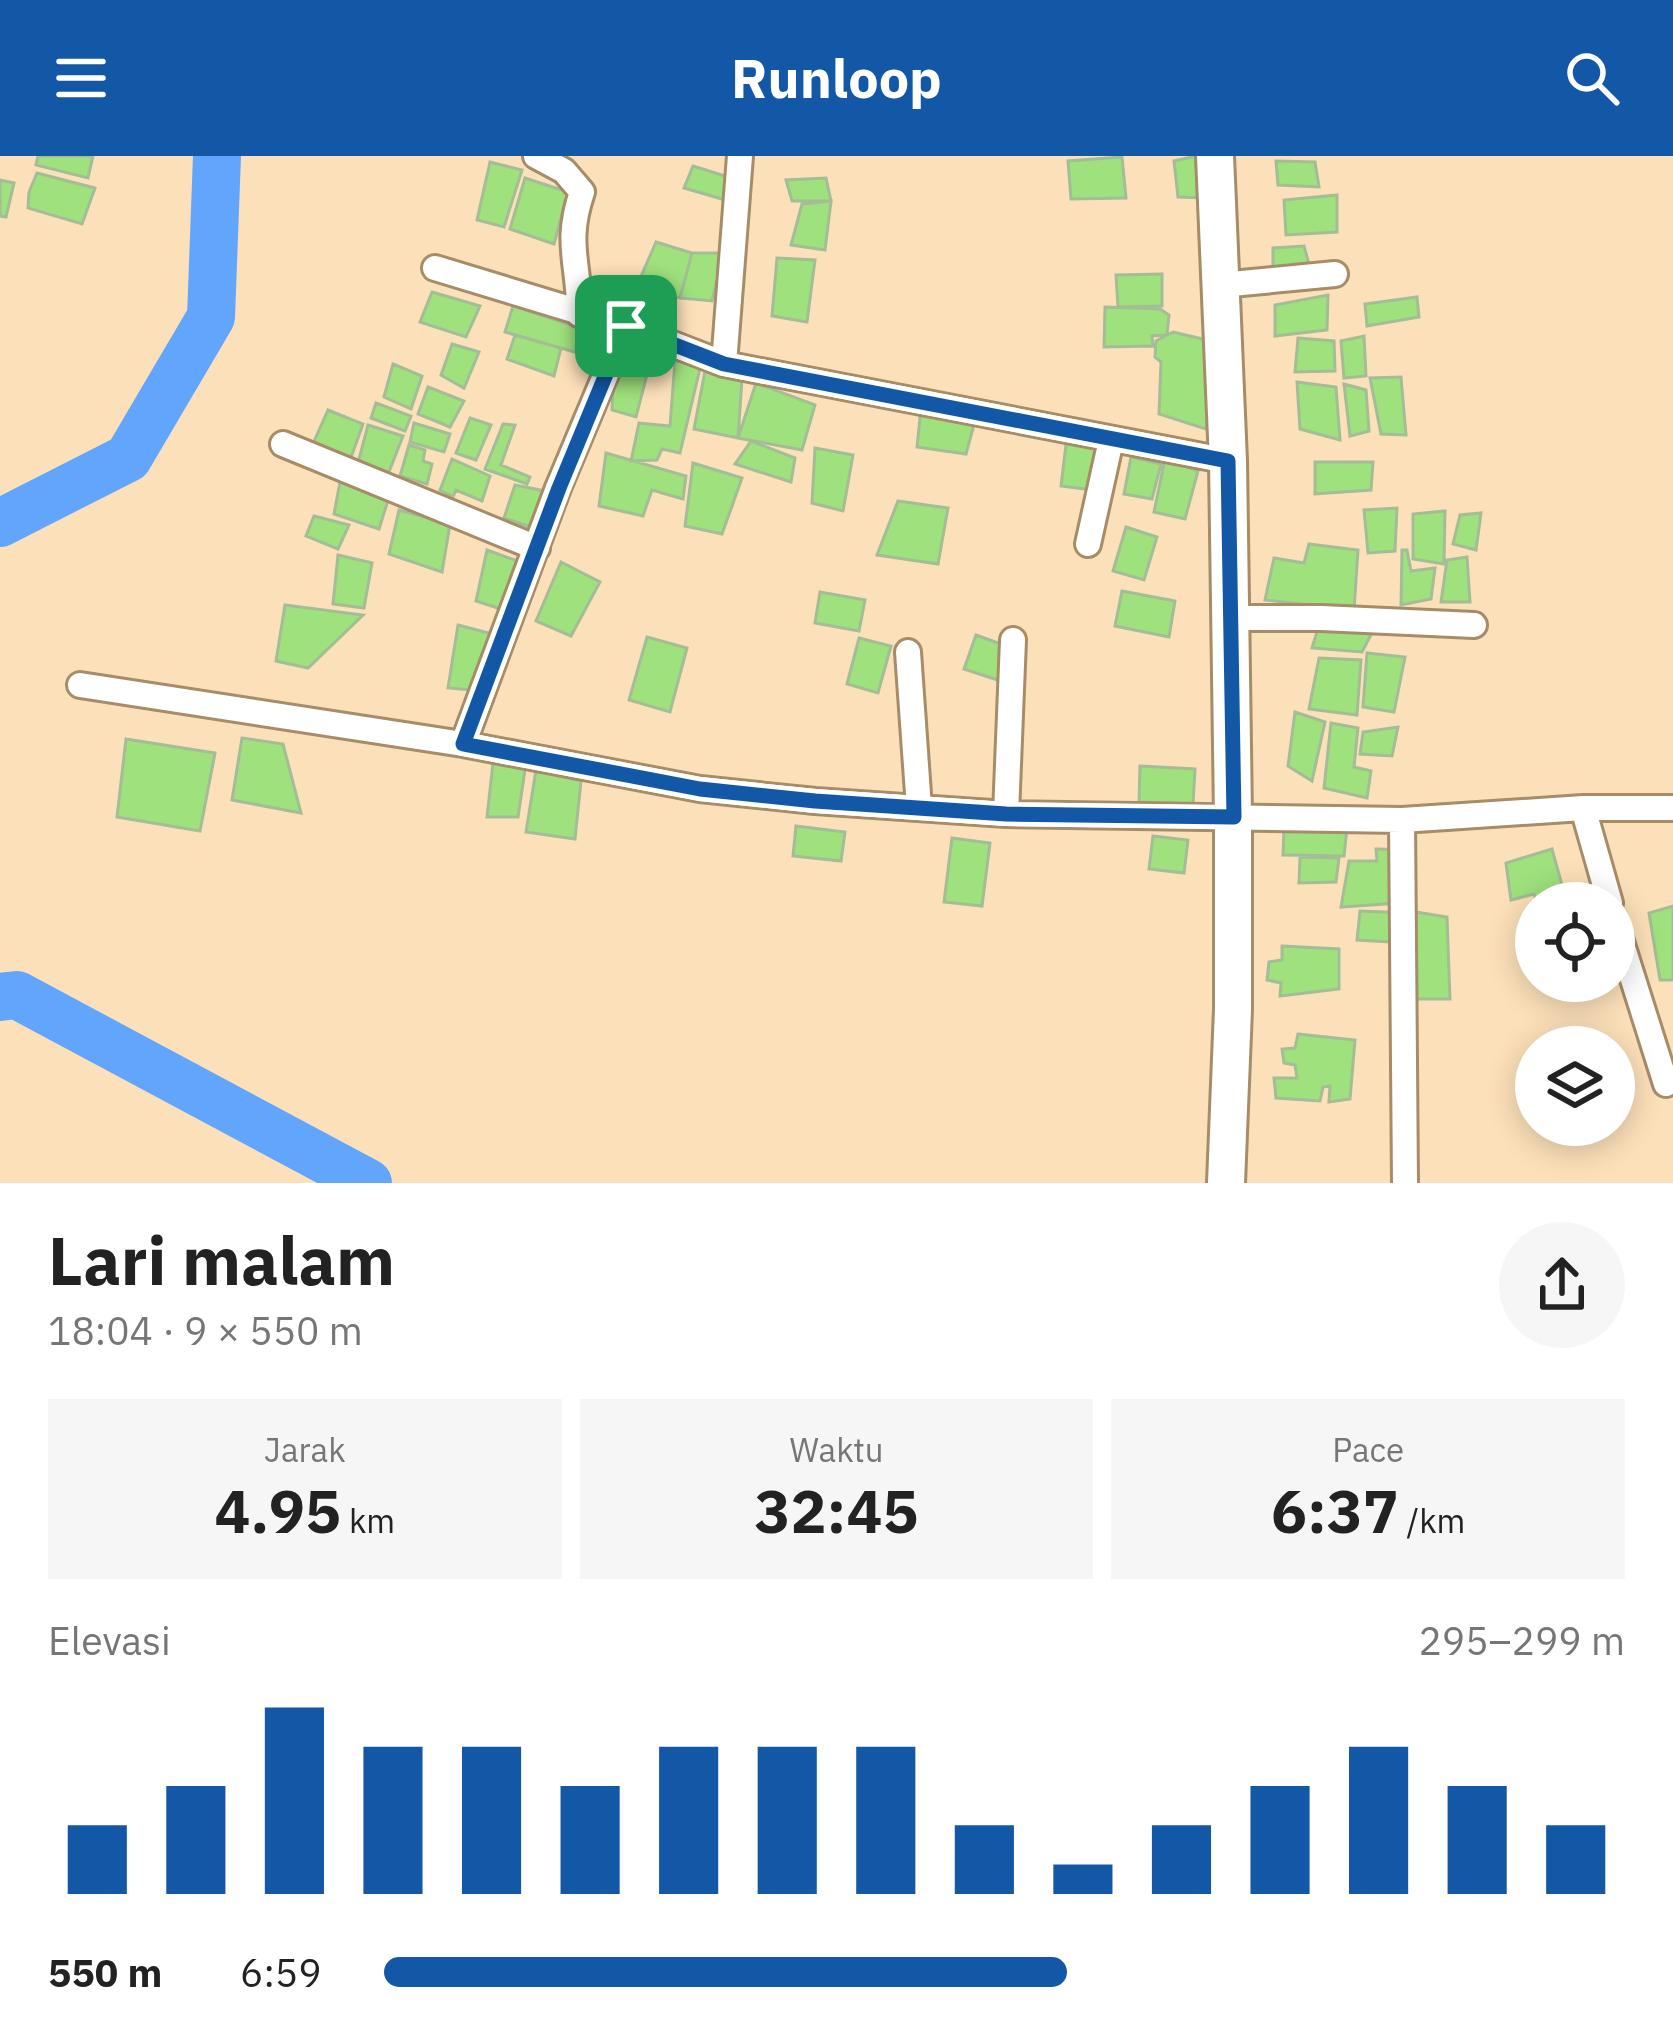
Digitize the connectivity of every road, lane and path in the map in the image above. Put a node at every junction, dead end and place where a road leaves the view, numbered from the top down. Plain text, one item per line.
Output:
1 (536, 156) edge
2 (740, 156) edge
3 (1215, 156) edge
4 (435, 268) dead end
5 (1335, 274) dead end
6 (1221, 285) junction
7 (579, 314) junction
8 (626, 326) junction
9 (724, 364) junction
10 (1111, 440) junction
11 (283, 444) dead end
12 (1228, 461) junction
13 (1088, 544) dead end
14 (537, 548) junction
15 (1228, 618) junction
16 (1474, 625) dead end
17 (1013, 640) dead end
18 (908, 652) dead end
19 (80, 685) dead end
20 (463, 744) junction
21 (919, 808) junction
22 (1583, 808) junction
23 (1673, 808) edge
24 (1006, 814) junction
25 (1234, 817) junction
26 (1402, 820) junction
27 (1604, 882) edge
28 (1635, 986) edge
29 (1666, 1084) dead end
30 (1226, 1183) edge
31 (1405, 1183) edge

1 - 7 street
2 - 9 street
3 - 6 main road
4 - 7 street
5 - 6 street
6 - 12 main road
7 - 8 street
8 - 9 street
8 - 14 street
9 - 10 street
10 - 12 street
10 - 13 street
11 - 14 street
12 - 15 main road
14 - 20 street
15 - 16 street
15 - 25 main road
17 - 24 street
18 - 21 street
19 - 20 street
20 - 21 street
21 - 24 street
22 - 23 street
22 - 26 street
22 - 27 street
24 - 25 street
25 - 26 street
25 - 30 main road
26 - 31 street
28 - 29 street

